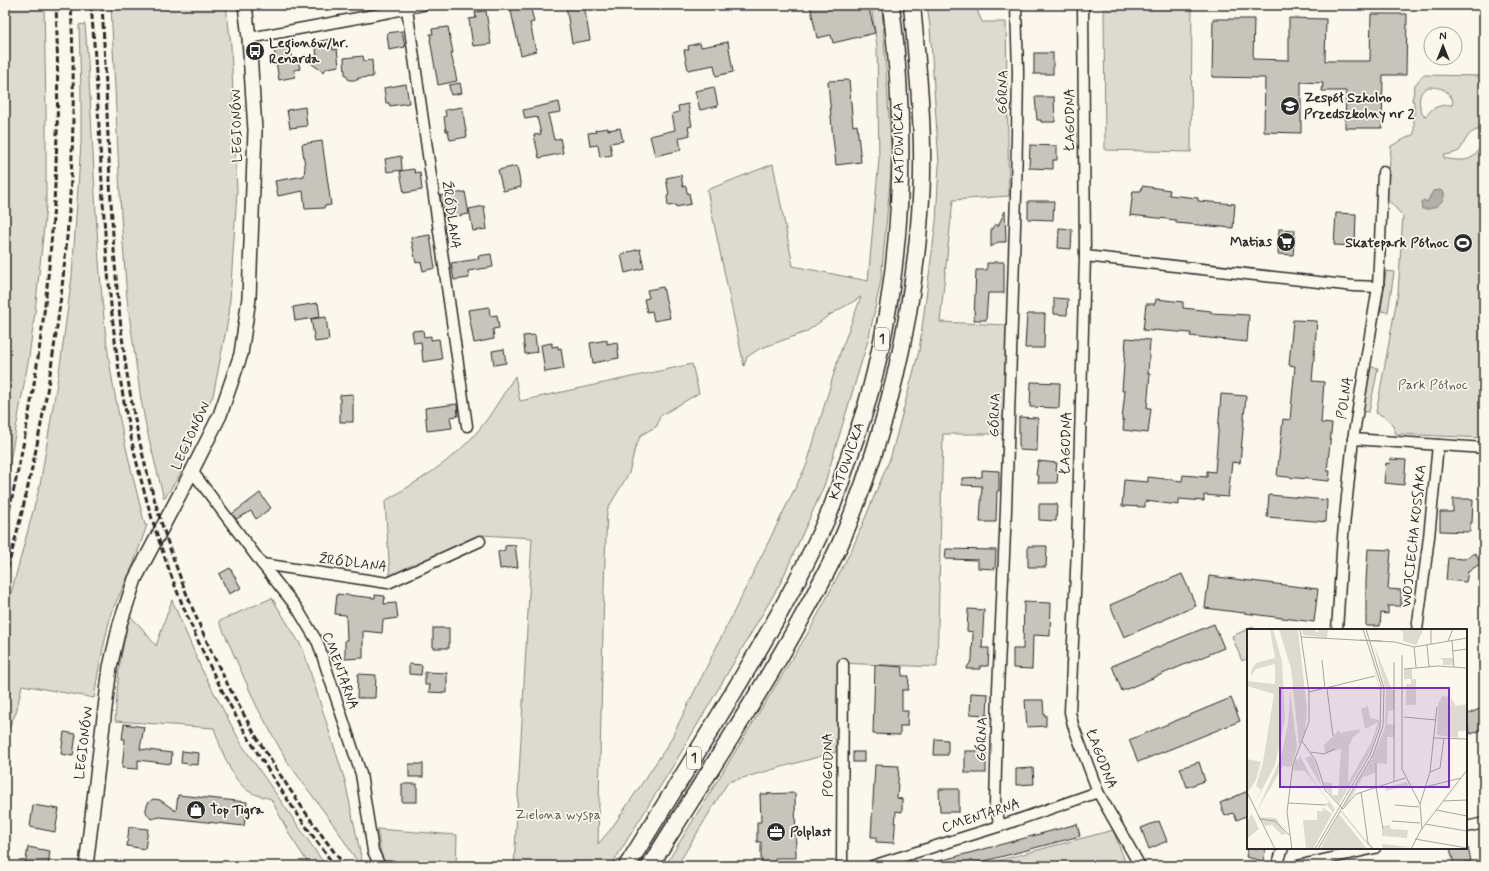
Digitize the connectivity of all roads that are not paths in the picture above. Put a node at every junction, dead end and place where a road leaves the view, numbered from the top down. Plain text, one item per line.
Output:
1 (245, 5) edge
2 (423, 5) edge
3 (891, 5) edge
4 (912, 5) edge
5 (1016, 5) edge
6 (1083, 5) edge
7 (390, 9) edge
8 (407, 9) junction
9 (249, 38) junction
10 (1383, 172) dead end
11 (1085, 256) junction
12 (1378, 287) junction
13 (467, 426) dead end
14 (1353, 439) junction
15 (1438, 445) junction
16 (1484, 448) edge
17 (192, 471) junction
18 (480, 541) dead end
19 (262, 564) junction
20 (1337, 629) edge
21 (1417, 629) edge
22 (843, 664) dead end
23 (1098, 792) junction
24 (1484, 823) edge
25 (1000, 826) junction
26 (1467, 827) edge
27 (1283, 849) edge
28 (1371, 849) edge
29 (86, 866) edge
30 (380, 866) edge
31 (627, 866) edge
32 (650, 866) edge
33 (842, 866) edge
34 (872, 866) edge
35 (1140, 866) edge
36 (1277, 866) edge
37 (1298, 866) edge

1 - 9 street, LEGIONÓW
2 - 8 street
3 - 31 main road, KATOWICKA / 1
4 - 32 main road, KATOWICKA / 1
5 - 25 street, GÓRNA
6 - 11 street, ŁAGODNA
7 - 8 street
7 - 9 street
8 - 13 street, ŹRÓDLANA
9 - 17 street, LEGIONÓW
10 - 12 street, POLNA
11 - 12 street
11 - 23 street, ŁAGODNA
12 - 14 street, POLNA
14 - 15 street
14 - 20 street, POLNA
15 - 16 street
15 - 21 street, WOJCIECHA KOSSAKA
17 - 19 street, CMENTARNA
17 - 29 street, LEGIONÓW
18 - 19 street, ŹRÓDLANA
19 - 30 street, CMENTARNA
22 - 33 street, POGODNA
23 - 25 street, CMENTARNA
23 - 35 street, ŁAGODNA
24 - 26 street
25 - 34 street, CMENTARNA
27 - 36 street
28 - 37 street

